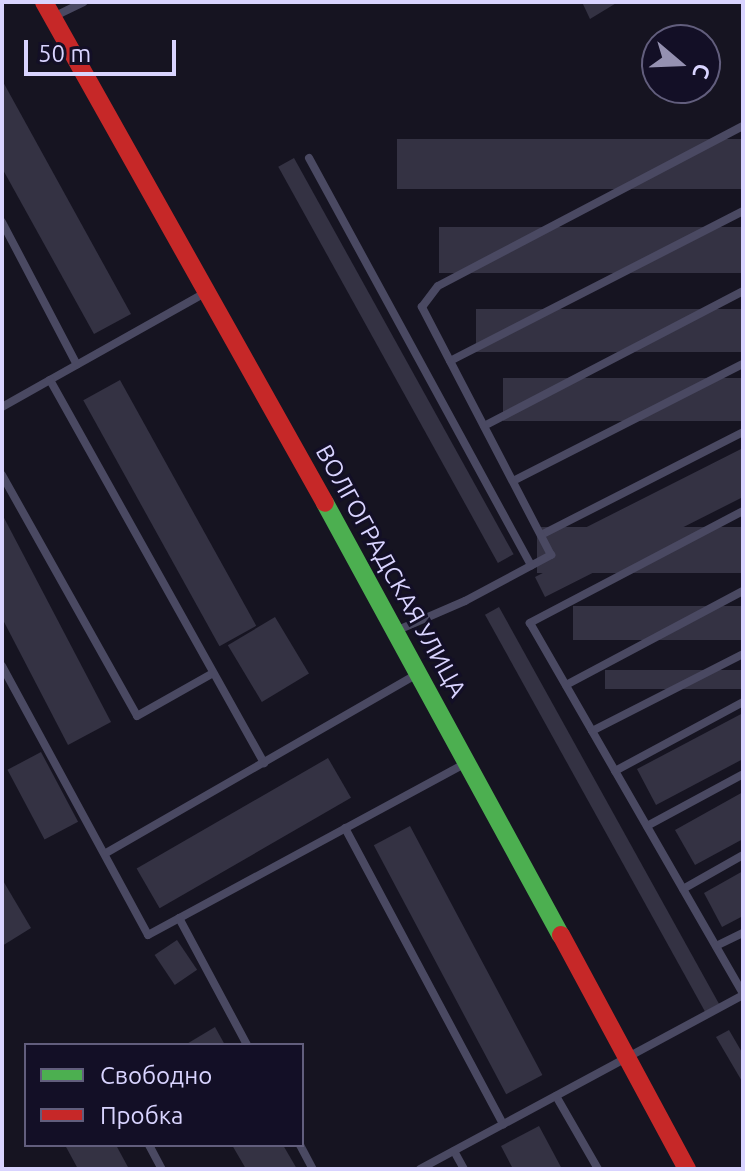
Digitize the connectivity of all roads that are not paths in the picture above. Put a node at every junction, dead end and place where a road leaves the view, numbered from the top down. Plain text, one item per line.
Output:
1 (84, 2) edge
2 (48, 10) edge
3 (743, 126) edge
4 (309, 158) dead end
5 (743, 211) edge
6 (2, 222) edge
7 (743, 291) edge
8 (207, 292) junction
9 (450, 361) junction
10 (743, 364) edge
11 (77, 365) junction
12 (50, 380) junction
13 (2, 407) edge
14 (484, 426) junction
15 (743, 432) edge
16 (2, 475) edge
17 (513, 481) junction
18 (743, 511) edge
19 (541, 535) junction
20 (531, 566) junction
21 (743, 591) edge
22 (397, 630) junction
23 (743, 654) edge
24 (2, 666) edge
25 (420, 672) junction
26 (213, 673) junction
27 (566, 685) junction
28 (743, 702) edge
29 (592, 731) junction
30 (468, 762) junction
31 (264, 763) junction
32 (615, 771) junction
33 (743, 774) edge
34 (647, 826) junction
35 (345, 828) junction
36 (106, 853) junction
37 (743, 855) edge
38 (683, 889) junction
39 (179, 918) junction
40 (743, 933) edge
41 (716, 946) junction
42 (743, 994) edge
43 (246, 1043) edge
44 (626, 1058) junction
45 (556, 1096) junction
46 (503, 1124) junction
47 (150, 1147) edge
48 (301, 1147) edge
49 (454, 1151) junction
50 (162, 1169) edge
51 (313, 1169) edge
52 (420, 1169) edge
53 (464, 1169) edge
54 (598, 1169) edge
55 (687, 1169) edge

1 - 2 lane
2 - 8 main road, ВОЛГОГРАДСКАЯ УЛИЦА
3 - 9 lane
4 - 20 lane
5 - 9 lane
6 - 11 lane
7 - 14 lane
8 - 11 lane
8 - 22 main road, ВОЛГОГРАДСКАЯ УЛИЦА
9 - 14 lane
10 - 17 lane
11 - 12 lane
12 - 13 lane
12 - 26 lane
14 - 17 lane
15 - 19 lane
16 - 26 lane
17 - 19 lane
18 - 27 lane
19 - 20 lane
20 - 22 lane
21 - 27 lane
22 - 25 main road, ВОЛГОГРАДСКАЯ УЛИЦА
23 - 29 lane
24 - 36 lane
25 - 30 main road, ВОЛГОГРАДСКАЯ УЛИЦА
25 - 31 lane
26 - 31 lane
27 - 29 lane
28 - 32 lane
29 - 32 lane
30 - 35 lane
30 - 44 main road, ВОЛГОГРАДСКАЯ УЛИЦА
31 - 36 lane
32 - 34 lane
33 - 34 lane
34 - 38 lane
35 - 39 lane
35 - 46 lane
36 - 39 lane
37 - 38 lane
38 - 41 lane
39 - 43 lane
40 - 41 lane
41 - 42 lane
42 - 44 lane
44 - 45 lane
44 - 55 main road, ВОЛГОГРАДСКАЯ УЛИЦА
45 - 46 lane
45 - 54 lane
46 - 49 lane
47 - 50 lane
48 - 51 lane
49 - 52 lane
49 - 53 lane

